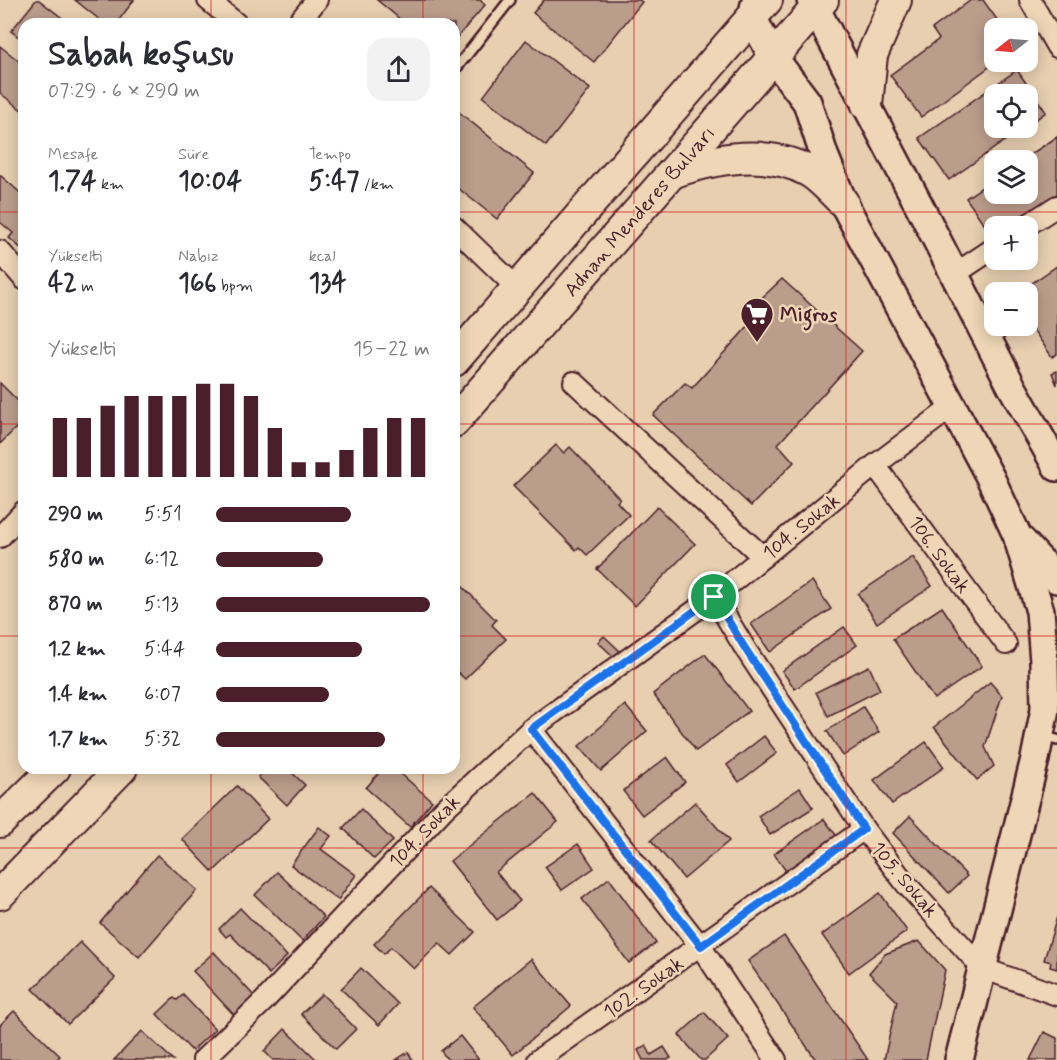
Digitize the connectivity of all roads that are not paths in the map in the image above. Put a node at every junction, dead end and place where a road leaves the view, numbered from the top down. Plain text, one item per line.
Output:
1 (208, 0) edge
2 (317, 0) edge
3 (510, 0) edge
4 (896, 0) edge
5 (1031, 0) edge
6 (816, 3) edge
7 (759, 6) edge
8 (230, 18) edge
9 (302, 18) edge
10 (1057, 47) edge
11 (773, 57) junction
12 (460, 63) edge
13 (867, 105) junction
14 (672, 173) junction
15 (843, 202) junction
16 (1057, 206) edge
17 (1038, 218) edge
18 (460, 234) edge
19 (0, 251) edge
20 (984, 255) edge
21 (18, 272) edge
22 (955, 274) junction
23 (518, 289) junction
24 (460, 354) edge
25 (574, 382) dead end
26 (952, 407) junction
27 (460, 415) edge
28 (875, 465) junction
29 (1057, 467) edge
30 (18, 518) edge
31 (1017, 536) junction
32 (0, 537) edge
33 (763, 557) junction
34 (1057, 579) edge
35 (714, 597) junction
36 (1006, 644) dead end
37 (1051, 653) edge
38 (531, 729) junction
39 (1056, 738) edge
40 (1035, 759) junction
41 (49, 774) edge
42 (116, 774) edge
43 (0, 822) edge
44 (864, 829) junction
45 (0, 894) edge
46 (701, 946) junction
47 (982, 968) junction
48 (1057, 995) edge
49 (203, 1060) edge
50 (538, 1060) edge
51 (776, 1060) edge
52 (959, 1060) edge

1 - 8 street
2 - 9 street
3 - 12 lane
4 - 13 main road
5 - 10 street
6 - 11 main road, Adnan Menderes Bulvarı
6 - 13 main road
7 - 11 main road
7 - 23 main road, Adnan Menderes Bulvarı
11 - 14 main road, Adnan Menderes Bulvarı
11 - 15 main road
13 - 22 main road
14 - 15 main road
14 - 27 main road, Adnan Menderes Bulvarı
15 - 26 main road
16 - 17 street
18 - 23 street
19 - 21 street
20 - 22 street
22 - 29 main road
23 - 24 main road, Adnan Menderes Bulvarı
25 - 33 street
26 - 28 street, 104. Sokak
26 - 31 main road
28 - 33 street, 104. Sokak
28 - 36 street, 106. Sokak
30 - 32 street
31 - 34 main road
31 - 37 main road
33 - 35 street, 104. Sokak
35 - 38 street, 104. Sokak
35 - 44 street, 105. Sokak
37 - 40 main road
38 - 46 street
38 - 49 street, 104. Sokak
39 - 40 main road
40 - 47 main road
41 - 43 main road
42 - 45 main road
44 - 46 street, 102. Sokak
44 - 47 street, 105. Sokak
46 - 50 street, 102. Sokak
46 - 51 street
47 - 48 street, 105. Sokak
47 - 52 main road

